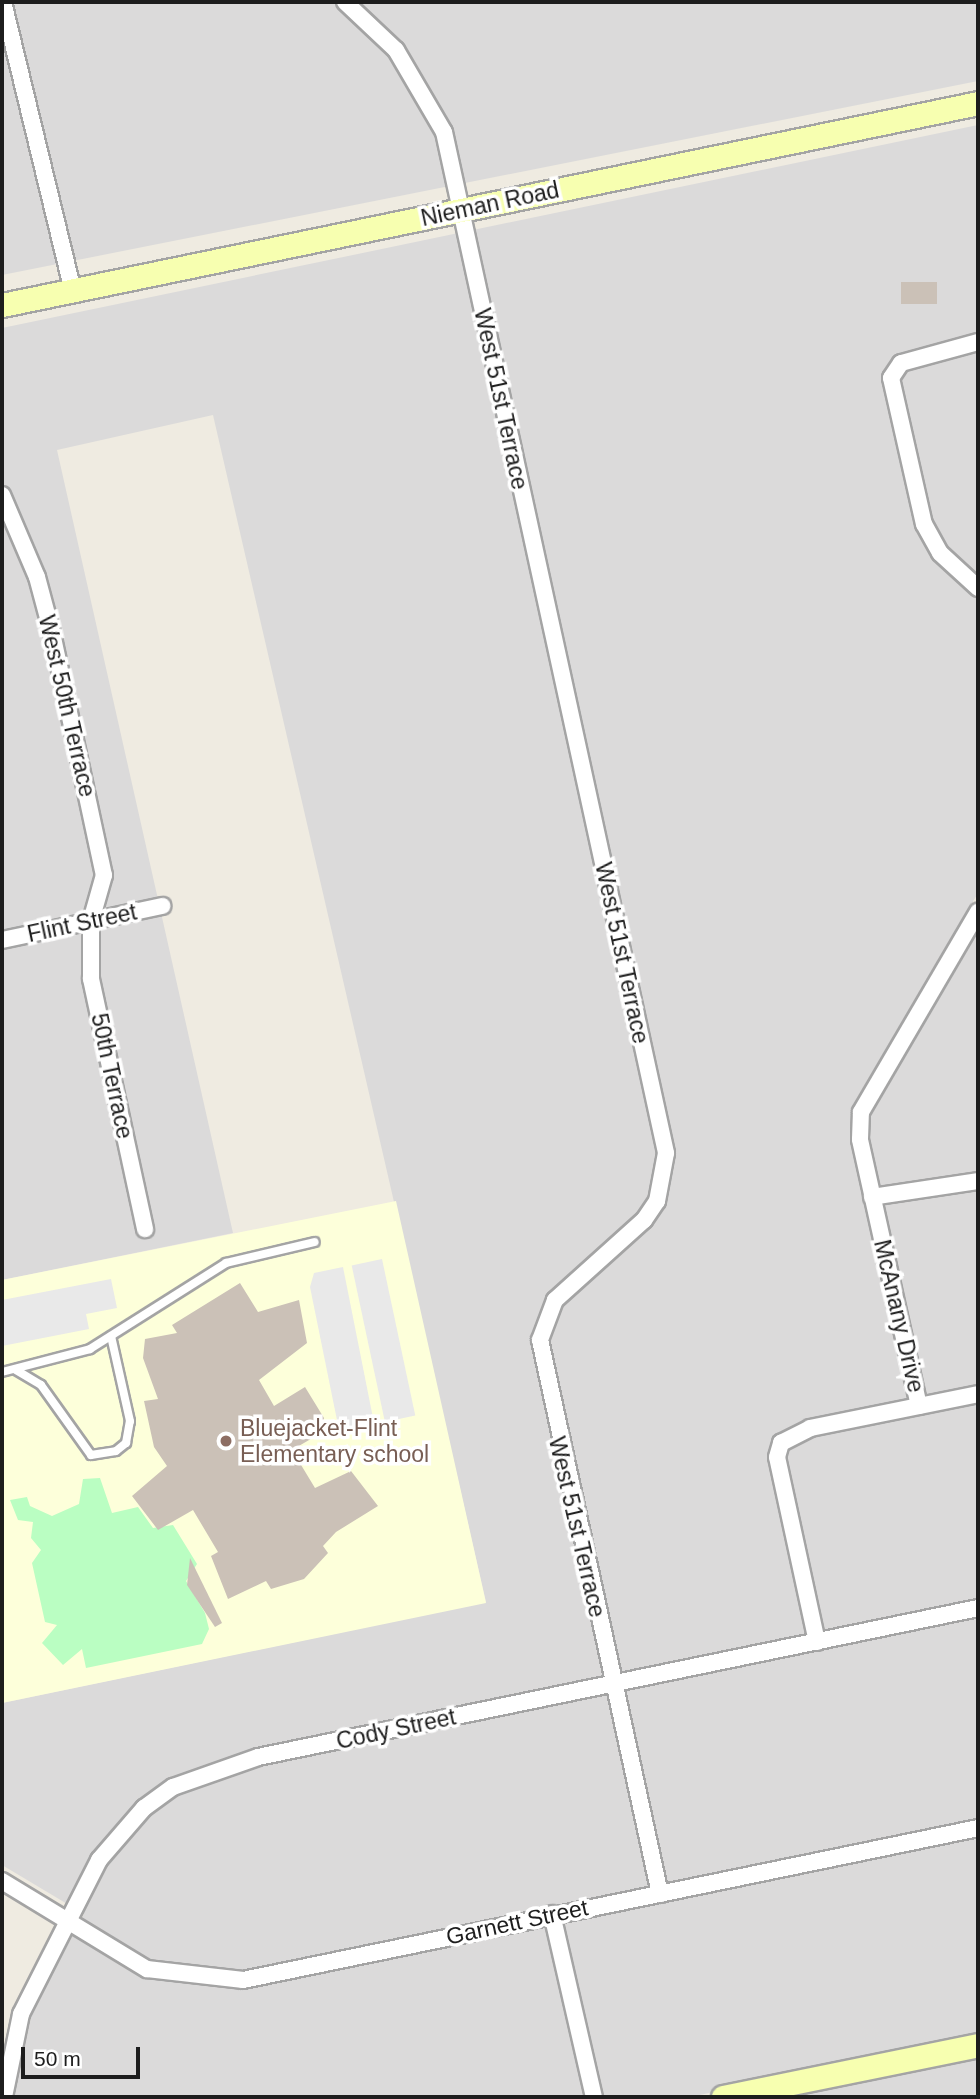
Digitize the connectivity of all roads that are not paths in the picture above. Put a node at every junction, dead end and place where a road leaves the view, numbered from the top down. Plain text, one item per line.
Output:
1 (4, 2) edge
2 (345, 2) edge
3 (978, 103) edge
4 (460, 210) junction
5 (72, 288) junction
6 (2, 305) edge
7 (978, 342) edge
8 (2, 495) edge
9 (978, 588) edge
10 (162, 906) dead end
11 (978, 912) edge
12 (91, 921) junction
13 (2, 940) edge
14 (978, 1181) edge
15 (872, 1197) junction
16 (145, 1229) dead end
17 (314, 1242) dead end
18 (111, 1336) junction
19 (13, 1369) junction
20 (2, 1372) edge
21 (978, 1394) edge
22 (919, 1406) junction
23 (978, 1608) edge
24 (817, 1642) junction
25 (613, 1684) junction
26 (978, 1828) edge
27 (2, 1881) edge
28 (660, 1894) junction
29 (552, 1914) junction
30 (65, 1923) junction
31 (978, 2045) edge
32 (4, 2097) edge
33 (594, 2097) edge
34 (723, 2097) edge

1 - 5 street
2 - 4 street, West 51st Terrace
3 - 4 main road, Nieman Road
4 - 5 main road, Nieman Road
4 - 25 street, West 51st Terrace
5 - 6 main road, Nieman Road
7 - 9 street
8 - 12 street, West 50th Terrace
10 - 12 street, Flint Street
11 - 15 street, McAnany Drive
12 - 13 street, Flint Street
12 - 16 street, 50th Terrace
14 - 15 street
15 - 22 street, McAnany Drive
17 - 18 lane
18 - 19 lane
18 - 19 lane
19 - 20 lane
21 - 22 street
22 - 24 street, McAnany Drive
23 - 24 street, Cody Street
24 - 25 street, Cody Street
25 - 28 street, West 51st Terrace
25 - 30 street, Cody Street
26 - 28 street, Garnett Street
27 - 30 street, Garnett Street
28 - 29 street, Garnett Street
29 - 30 street, Garnett Street
29 - 33 street
30 - 32 street, Cody Street
31 - 34 main road

